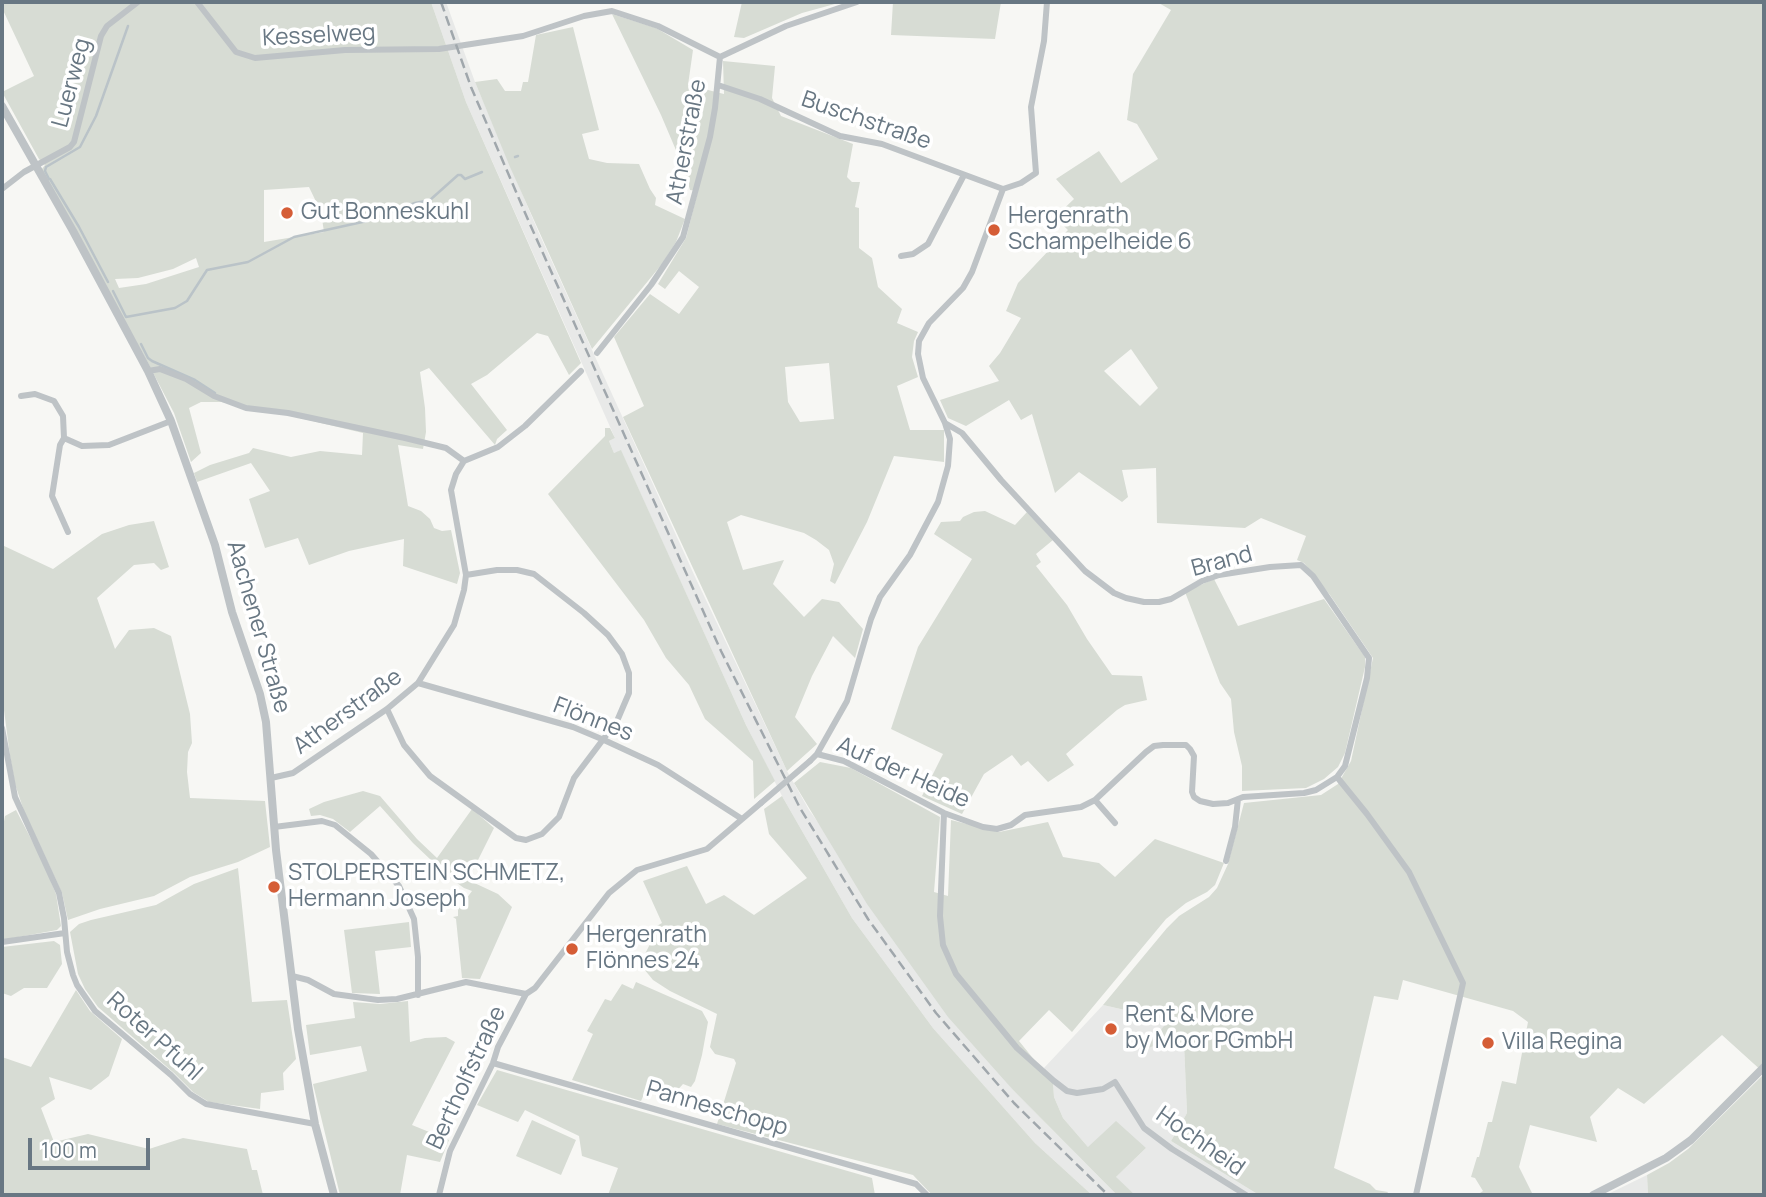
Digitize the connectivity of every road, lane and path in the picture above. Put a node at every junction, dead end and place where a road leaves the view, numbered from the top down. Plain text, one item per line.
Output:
1 (138, 2) edge
2 (197, 2) edge
3 (857, 2) edge
4 (1047, 2) edge
5 (720, 57) junction
6 (718, 85) junction
7 (2, 106) edge
8 (34, 166) junction
9 (964, 175) junction
10 (2, 189) edge
11 (1003, 189) junction
12 (901, 256) dead end
13 (597, 353) dead end
14 (148, 370) junction
15 (581, 371) dead end
16 (21, 396) dead end
17 (171, 421) junction
18 (945, 423) junction
19 (64, 438) junction
20 (464, 461) junction
21 (68, 532) dead end
22 (466, 575) junction
23 (418, 683) junction
24 (387, 709) junction
25 (2, 728) edge
26 (604, 740) junction
27 (817, 754) junction
28 (1337, 777) junction
29 (271, 778) junction
30 (1095, 800) junction
31 (1238, 800) junction
32 (944, 813) junction
33 (742, 819) junction
34 (1115, 822) dead end
35 (274, 827) junction
36 (1226, 861) dead end
37 (65, 933) junction
38 (2, 942) edge
39 (292, 975) junction
40 (526, 994) junction
41 (418, 995) junction
42 (493, 1063) junction
43 (1764, 1067) edge
44 (315, 1124) junction
45 (334, 1195) edge
46 (439, 1195) edge
47 (927, 1195) edge
48 (1246, 1195) edge
49 (1416, 1195) edge
50 (1593, 1195) edge

1 - 8 street, Luerweg
2 - 5 street, Kesselweg
3 - 5 street, Atherstraße
4 - 11 street
5 - 6 street, Atherstraße
6 - 9 street, Buschstraße
6 - 13 street, Atherstraße
7 - 8 street, Aachener Straße
8 - 10 street, Luerweg
8 - 14 street, Aachener Straße
9 - 11 street, Buschstraße
9 - 12 street
11 - 18 street
14 - 17 street, Aachener Straße
14 - 20 street
15 - 20 street
16 - 19 street
17 - 19 street
17 - 29 street, Aachener Straße
18 - 27 street, Bertholfstraße
18 - 28 street, Brand
19 - 21 street
20 - 22 street, Atherstraße
22 - 23 street, Atherstraße
22 - 26 street
23 - 24 street, Atherstraße
23 - 26 street, Flönnes
24 - 26 street
24 - 29 street, Atherstraße
25 - 37 street, Roter Pfuhl
26 - 33 street, Flönnes
27 - 32 street, Auf der Heide
27 - 33 street, Bertholfstraße, bridge
28 - 31 street, Auf der Heide
28 - 49 street
29 - 35 street, Aachener Straße
30 - 31 street, Auf der Heide
30 - 32 street, Auf der Heide
30 - 34 street
31 - 36 street
32 - 48 street, Hochheid
33 - 40 street, Bertholfstraße
35 - 39 street, Aachener Straße
35 - 41 street
37 - 38 street
37 - 44 street, Roter Pfuhl
39 - 41 street
39 - 44 street, Aachener Straße
40 - 41 street
40 - 42 street, Bertholfstraße
42 - 46 street, Bertholfstraße
42 - 47 street, Panneschopp
43 - 50 street
44 - 45 street, Aachener Straße

